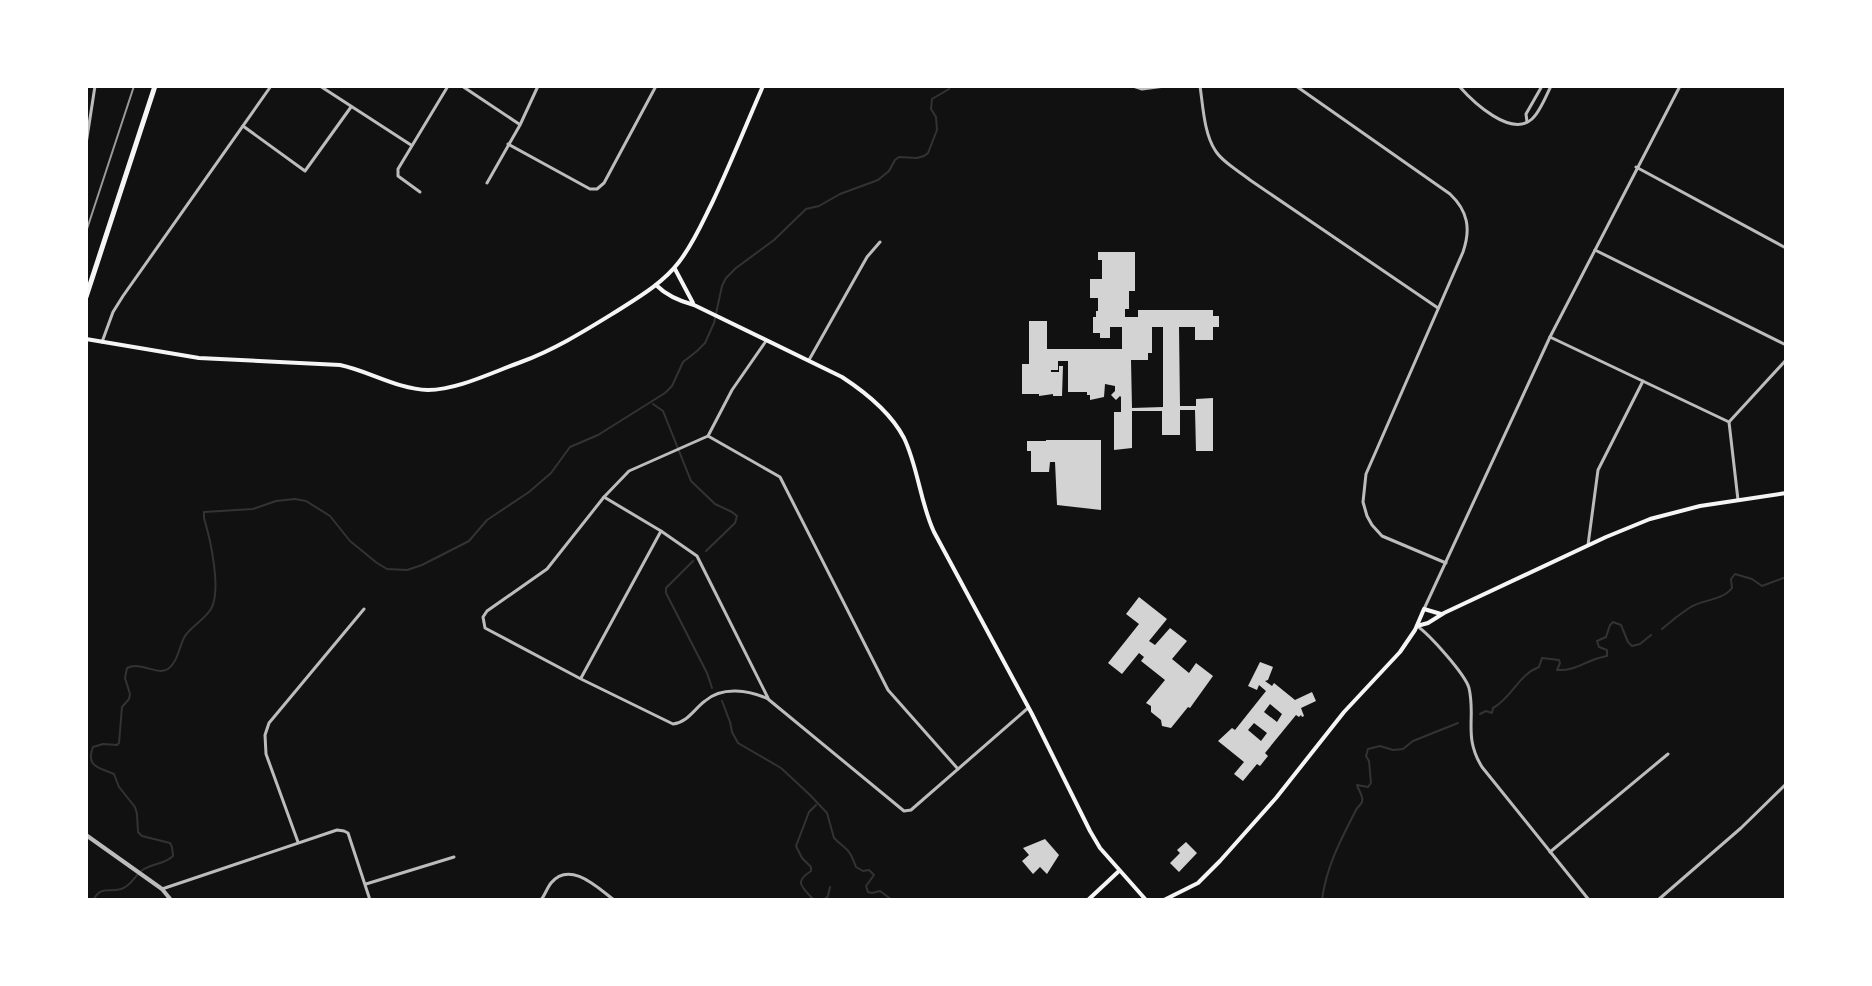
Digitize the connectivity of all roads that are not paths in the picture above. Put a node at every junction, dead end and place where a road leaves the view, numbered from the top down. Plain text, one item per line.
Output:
1 (95, 86) edge
2 (155, 86) edge
3 (271, 86) edge
4 (320, 86) edge
5 (448, 86) edge
6 (462, 86) edge
7 (538, 86) edge
8 (656, 86) edge
9 (763, 86) edge
10 (1133, 86) edge
11 (1165, 86) edge
12 (1200, 86) edge
13 (1296, 86) edge
14 (1459, 86) edge
15 (1542, 86) edge
16 (1551, 86) edge
17 (1680, 86) edge
18 (351, 107) junction
19 (1527, 122) junction
20 (520, 125) junction
21 (243, 126) junction
22 (86, 144) edge
23 (508, 144) junction
24 (412, 146) junction
25 (1636, 167) junction
26 (487, 183) dead end
27 (420, 192) dead end
28 (880, 242) dead end
29 (1786, 248) edge
30 (1595, 250) junction
31 (674, 268) junction
32 (656, 285) junction
33 (86, 297) edge
34 (694, 305) junction
35 (1438, 308) junction
36 (1550, 337) junction
37 (86, 339) edge
38 (767, 341) junction
39 (102, 342) junction
40 (1786, 345) edge
41 (809, 360) junction
42 (1786, 360) edge
43 (1643, 381) junction
44 (1729, 422) junction
45 (708, 436) junction
46 (1786, 493) edge
47 (604, 497) junction
48 (1738, 500) junction
49 (661, 531) junction
50 (1588, 545) junction
51 (1446, 563) junction
52 (364, 609) dead end
53 (1424, 609) junction
54 (1441, 614) junction
55 (1417, 626) junction
56 (581, 679) junction
57 (768, 699) junction
58 (1028, 708) junction
59 (1668, 754) dead end
60 (958, 769) junction
61 (1786, 784) edge
62 (86, 835) edge
63 (298, 842) junction
64 (1550, 852) junction
65 (454, 857) dead end
66 (1119, 871) junction
67 (366, 884) junction
68 (162, 889) junction
69 (171, 900) edge
70 (370, 900) edge
71 (541, 900) edge
72 (614, 900) edge
73 (1088, 900) edge
74 (1146, 900) edge
75 (1164, 900) edge
76 (1589, 900) edge
77 (1658, 900) edge

1 - 22 street
2 - 33 main road
3 - 21 street
4 - 18 street
5 - 24 street
6 - 20 street
7 - 20 street
8 - 23 street
9 - 31 main road
10 - 11 street
12 - 35 street
13 - 35 street
14 - 19 street
15 - 19 street
16 - 19 street
17 - 25 street
18 - 21 street
18 - 24 street
20 - 23 street
21 - 39 street
23 - 26 street
24 - 27 street
25 - 29 street
25 - 30 street
28 - 41 street
30 - 36 street
30 - 40 street
31 - 32 main road
31 - 34 main road
32 - 34 main road
32 - 39 main road
34 - 38 main road
35 - 51 street
36 - 43 street
36 - 51 street
37 - 39 main road
38 - 41 main road
38 - 45 street
41 - 58 main road
42 - 44 street
43 - 44 street
43 - 50 street
44 - 48 street
45 - 47 street
45 - 60 street
46 - 48 main road
47 - 49 street
47 - 56 street
48 - 50 main road
49 - 56 street
49 - 57 street
50 - 54 main road
51 - 53 street
52 - 63 street
53 - 54 main road
53 - 55 main road
54 - 55 main road
55 - 64 street
55 - 75 main road
56 - 57 street
57 - 60 street
58 - 60 street
58 - 66 main road
59 - 64 street
61 - 77 street
62 - 68 street
63 - 67 street
63 - 68 street
64 - 76 street
65 - 67 street
66 - 73 main road
66 - 74 main road
67 - 70 street
68 - 69 street
71 - 72 street

